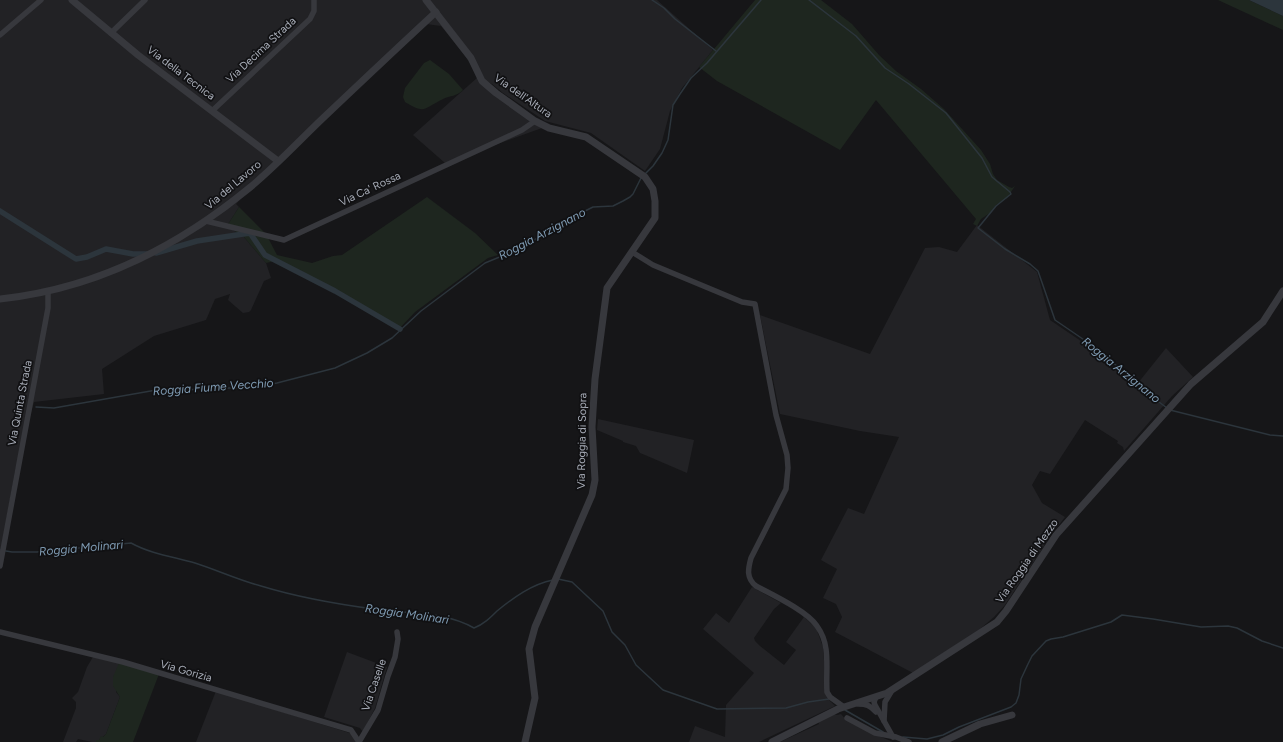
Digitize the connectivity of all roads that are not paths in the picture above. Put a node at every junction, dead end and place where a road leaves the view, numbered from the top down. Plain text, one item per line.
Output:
1 (41, 0) edge
2 (72, 0) edge
3 (146, 0) edge
4 (314, 0) edge
5 (426, 0) edge
6 (436, 12) junction
7 (111, 33) junction
8 (0, 35) edge
9 (212, 111) junction
10 (536, 121) junction
11 (278, 161) junction
12 (654, 189) joint
13 (206, 221) junction
14 (632, 252) junction
15 (48, 291) junction
16 (1283, 291) edge
17 (0, 299) edge
18 (0, 566) edge
19 (0, 632) edge
20 (397, 632) dead end
21 (895, 688) junction
22 (876, 697) junction
23 (844, 707) junction
24 (1012, 715) dead end
25 (847, 718) dead end
26 (884, 721) junction
27 (893, 737) junction
28 (359, 742) edge
29 (525, 742) edge
30 (772, 742) edge
31 (909, 742) edge
32 (942, 742) edge

1 - 8 street
2 - 7 street, Via della Tecnica
3 - 7 street
4 - 9 street, Via Decima Strada
5 - 6 street, Via dell'Altura
6 - 10 street, Via dell'Altura
6 - 11 street, Via del Lavoro
7 - 9 street, Via della Tecnica
9 - 11 street, Via della Tecnica
10 - 12 street, Via dell'Altura
10 - 13 street, Via Ca' Rossa
11 - 13 street, Via del Lavoro
12 - 14 street, Via Roggia di Sopra
13 - 15 street, Via del Lavoro
14 - 23 street
14 - 29 street, Via Roggia di Sopra
15 - 17 street, Via del Lavoro
15 - 18 street, Via Quinta Strada
16 - 21 street, Via Roggia di Mezzo
19 - 28 street, Via Gorizia
20 - 28 street, Via Caselle
21 - 22 street, Via Roggia di Mezzo
21 - 26 street
22 - 23 street, Via Roggia di Mezzo
22 - 26 street
23 - 26 street
23 - 30 street, Via Roggia di Mezzo
24 - 32 street
25 - 27 street
26 - 27 street
27 - 31 street

